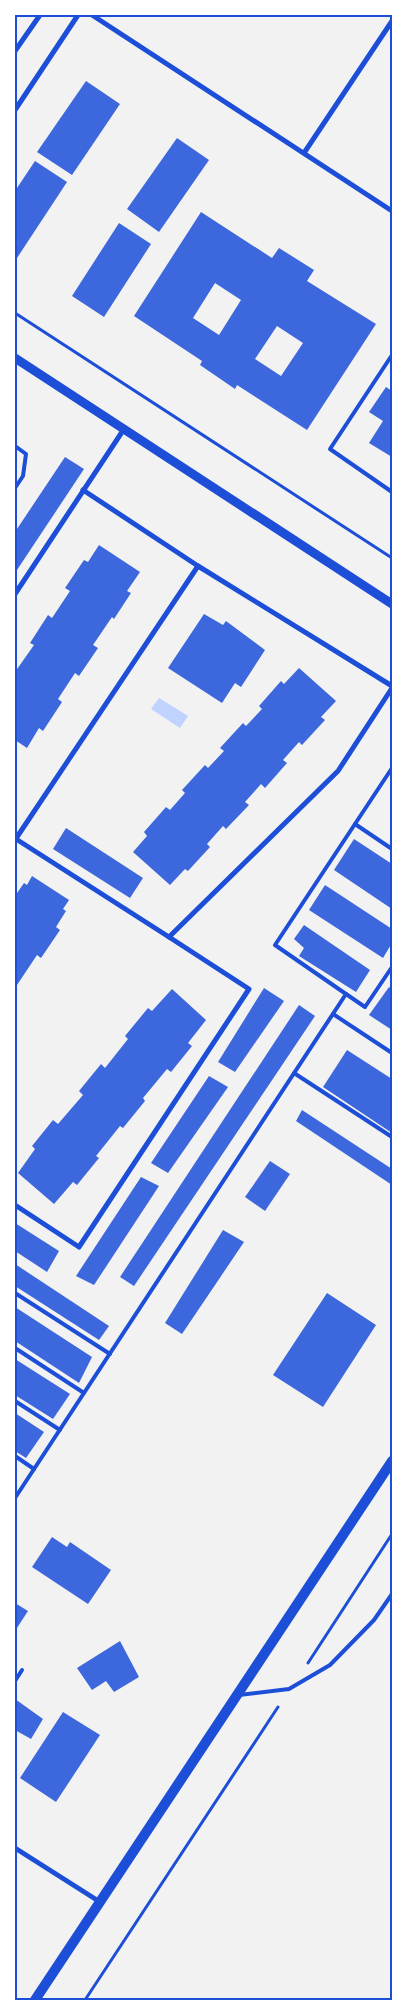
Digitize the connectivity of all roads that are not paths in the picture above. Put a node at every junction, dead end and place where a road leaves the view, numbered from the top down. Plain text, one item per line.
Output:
1 (40, 15) edge
2 (78, 15) edge
3 (92, 15) edge
4 (392, 21) edge
5 (15, 51) edge
6 (15, 110) edge
7 (304, 153) junction
8 (392, 210) edge
9 (392, 355) edge
10 (15, 358) edge
11 (124, 429) junction
12 (15, 446) edge
13 (15, 488) edge
14 (83, 490) junction
15 (392, 492) edge
16 (198, 566) junction
17 (15, 594) edge
18 (392, 604) edge
19 (392, 687) edge
20 (392, 768) edge
21 (355, 824) junction
22 (15, 839) edge
23 (392, 849) edge
24 (169, 938) junction
25 (392, 967) edge
26 (346, 994) junction
27 (333, 1014) junction
28 (392, 1053) edge
29 (294, 1073) junction
30 (392, 1137) edge
31 (15, 1206) edge
32 (15, 1293) edge
33 (15, 1348) edge
34 (110, 1354) junction
35 (84, 1393) junction
36 (15, 1401) edge
37 (60, 1430) junction
38 (15, 1456) edge
39 (392, 1461) edge
40 (34, 1469) junction
41 (15, 1498) edge
42 (392, 1594) edge
43 (22, 1670) dead end
44 (15, 1681) edge
45 (236, 1696) junction
46 (15, 1848) edge
47 (100, 1902) junction
48 (35, 2000) edge

1 - 5 street
2 - 6 street
3 - 7 street
4 - 7 street
7 - 8 street
9 - 15 lane
10 - 11 street
11 - 14 street
11 - 18 street
12 - 13 lane
14 - 16 street
14 - 17 street
16 - 19 street
16 - 22 street
19 - 24 street
20 - 21 lane
21 - 23 lane
21 - 26 lane
22 - 24 street
24 - 31 street
25 - 26 lane
26 - 27 lane
27 - 28 lane
27 - 29 lane
29 - 30 lane
29 - 34 lane
32 - 34 lane
33 - 35 lane
34 - 35 lane
35 - 37 lane
36 - 37 lane
37 - 40 lane
38 - 40 lane
39 - 45 main road
40 - 41 lane
42 - 45 lane
43 - 44 lane
45 - 47 main road
46 - 47 street
47 - 48 main road

